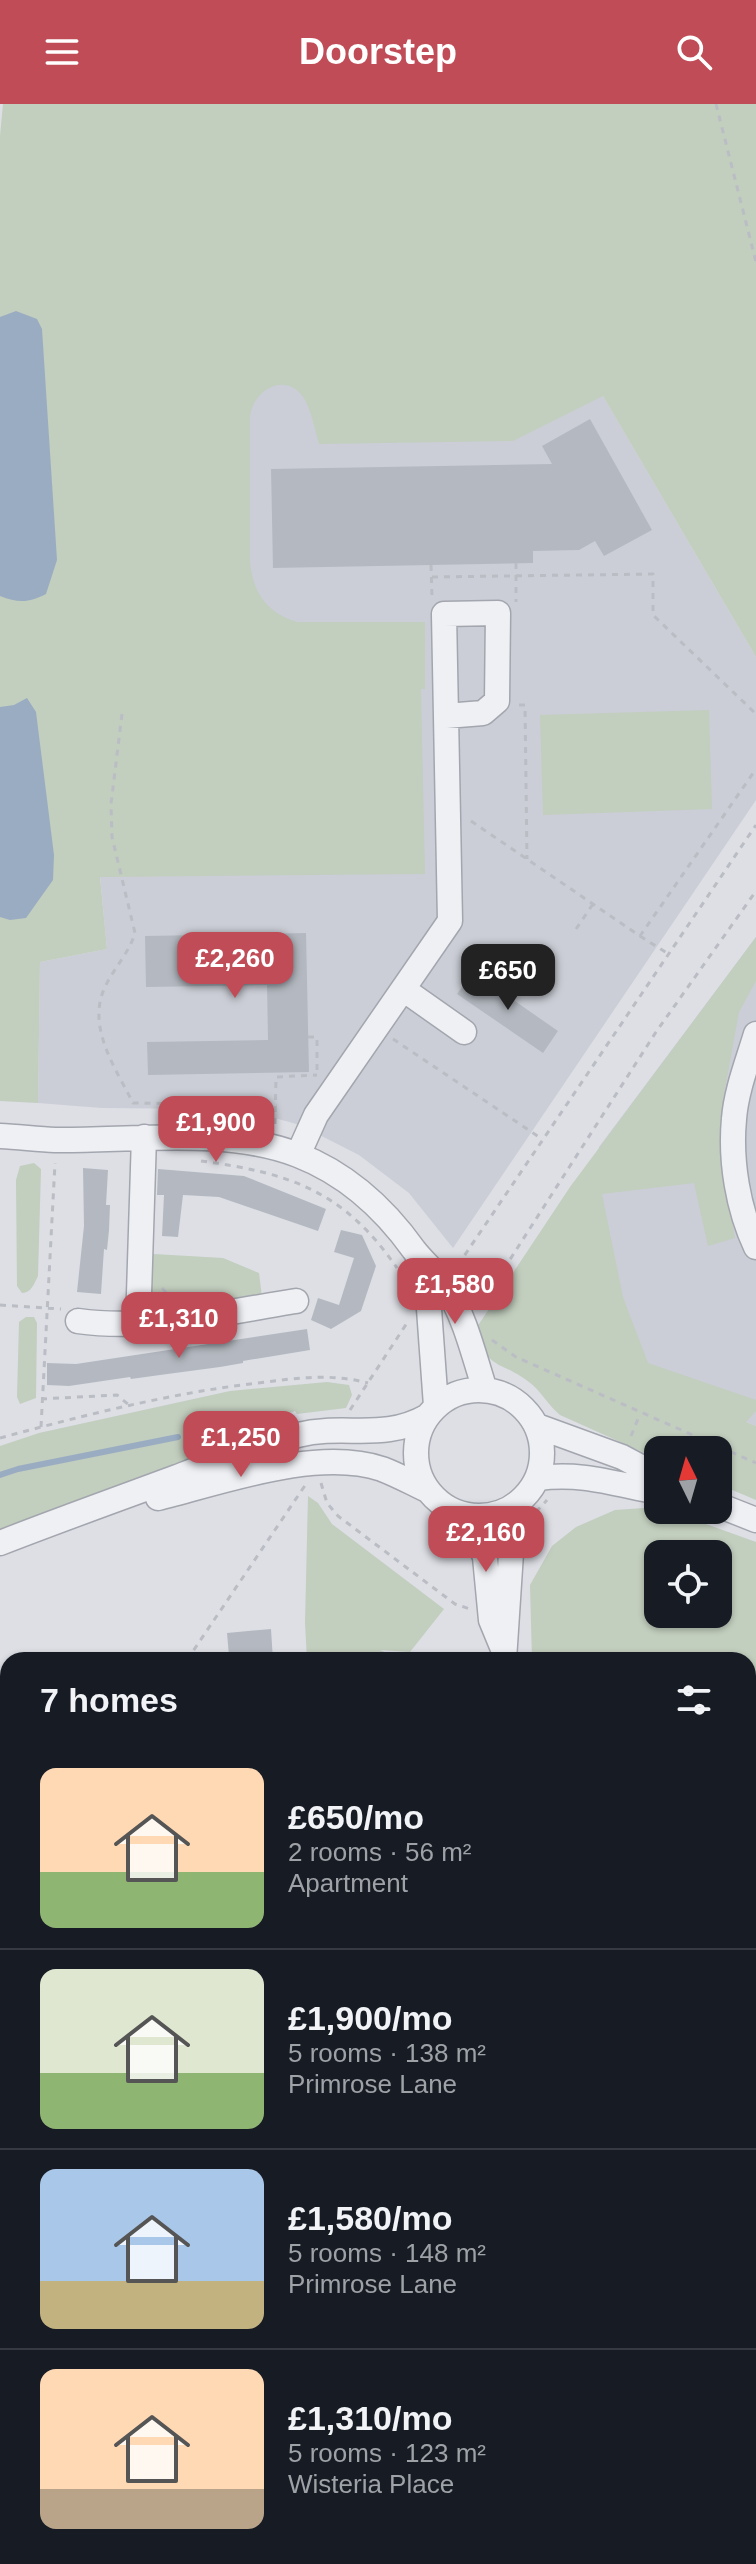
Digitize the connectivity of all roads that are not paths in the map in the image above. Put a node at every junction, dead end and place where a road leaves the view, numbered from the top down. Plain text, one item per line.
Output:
1 (446, 716) junction
2 (403, 989) junction
3 (464, 1032) dead end
4 (756, 1034) edge
5 (745, 1124) edge
6 (0, 1136) edge
7 (144, 1137) junction
8 (298, 1155) junction
9 (756, 1247) edge
10 (417, 1254) junction
11 (296, 1301) dead end
12 (78, 1321) road end
13 (138, 1325) junction
14 (485, 1390) junction
15 (432, 1411) junction
16 (537, 1426) junction
17 (644, 1469) edge
18 (545, 1488) junction
19 (644, 1489) edge
20 (427, 1490) junction
21 (732, 1511) edge
22 (522, 1513) junction
23 (459, 1514) junction
24 (756, 1520) edge
25 (38, 1528) junction
26 (0, 1543) edge
27 (503, 1652) edge
28 (504, 1652) edge

1 - 1 street
1 - 2 street
2 - 3 street
2 - 8 street
4 - 5 street
5 - 9 street
6 - 7 street
7 - 8 street
7 - 13 street
8 - 10 street
10 - 14 street
10 - 15 street
11 - 13 street
12 - 13 street
14 - 15 street
14 - 16 street
15 - 20 street
15 - 25 street
16 - 17 street
16 - 18 street
18 - 19 street
18 - 22 street
20 - 23 street
20 - 25 street
21 - 24 street
22 - 23 street
22 - 28 street
23 - 27 street
25 - 26 street

